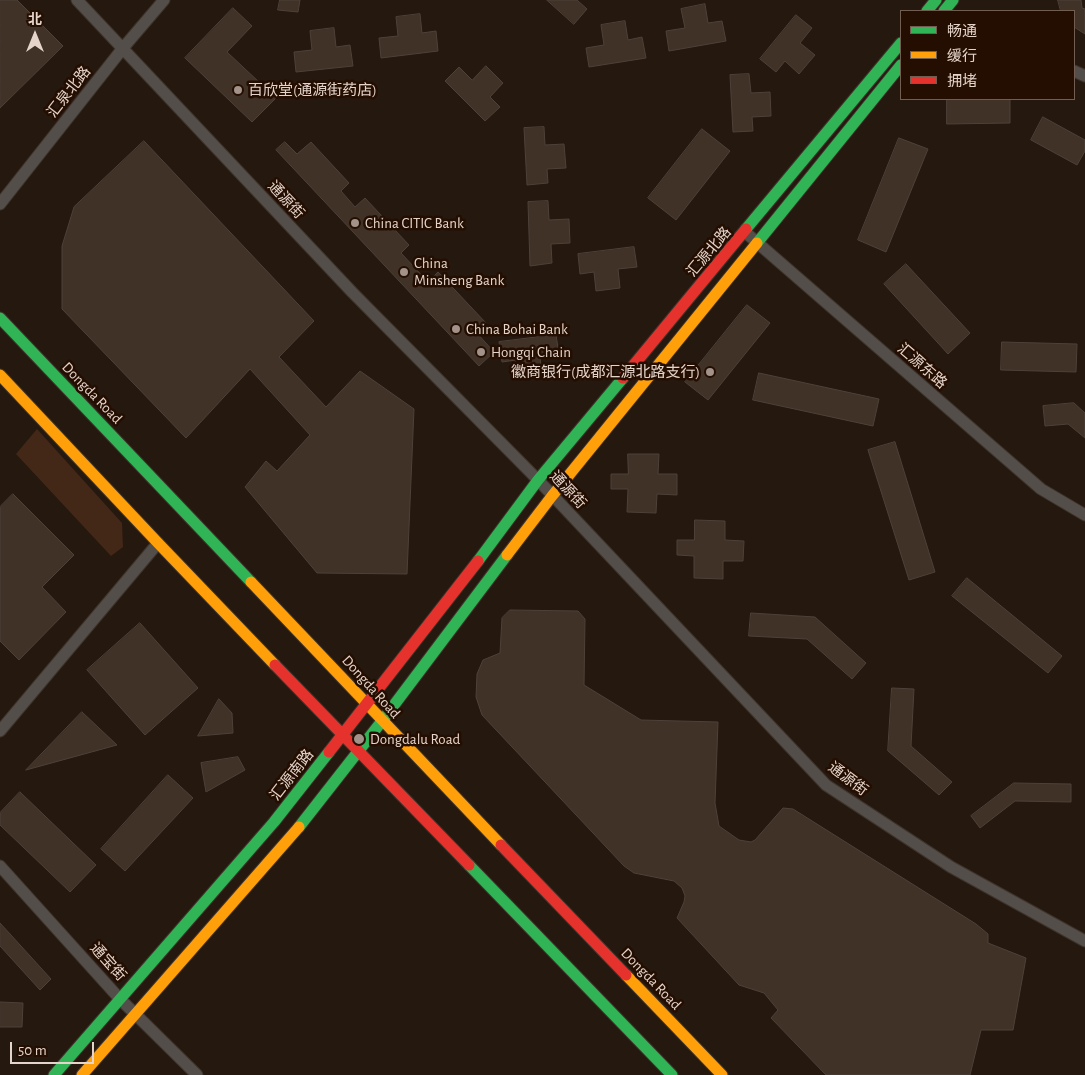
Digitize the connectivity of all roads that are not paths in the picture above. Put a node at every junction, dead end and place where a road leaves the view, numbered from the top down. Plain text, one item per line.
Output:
1 (77, 0) edge
2 (164, 0) edge
3 (935, 1) edge
4 (950, 8) edge
5 (900, 43) edge
6 (123, 48) junction
7 (900, 65) edge
8 (0, 204) edge
9 (745, 232) junction
10 (758, 243) junction
11 (0, 318) edge
12 (0, 375) edge
13 (538, 480) junction
14 (552, 496) junction
15 (1085, 515) edge
16 (158, 543) junction
17 (367, 702) junction
18 (382, 721) junction
19 (0, 731) edge
20 (343, 734) junction
21 (358, 751) junction
22 (0, 866) edge
23 (1085, 941) edge
24 (119, 998) junction
25 (135, 1014) junction
26 (54, 1075) edge
27 (82, 1075) edge
28 (197, 1075) edge
29 (672, 1075) edge
30 (722, 1075) edge

1 - 6 street, 通源街
2 - 6 street, 汇泉北路
3 - 4 street
5 - 9 street, 汇源北路
6 - 8 street, 汇泉北路
6 - 13 street, 通源街
7 - 10 street
9 - 10 street, 汇源东路
9 - 13 street, 汇源北路
10 - 14 street
10 - 15 street, 汇源东路
11 - 17 street, Dongda Road
12 - 16 street
13 - 14 street, 通源街
13 - 17 street, 汇源南路
14 - 18 street
14 - 23 street, 通源街
16 - 19 street
16 - 20 street
17 - 18 street, Dongda Road
17 - 20 street, 汇源南路
18 - 21 street
18 - 30 street, Dongda Road
20 - 21 street
20 - 24 street, 汇源南路
21 - 25 street
21 - 29 street
22 - 24 street, 通宝街
24 - 25 street, 通宝街
24 - 26 street, 汇源南路
25 - 27 street
25 - 28 street, 通宝街

